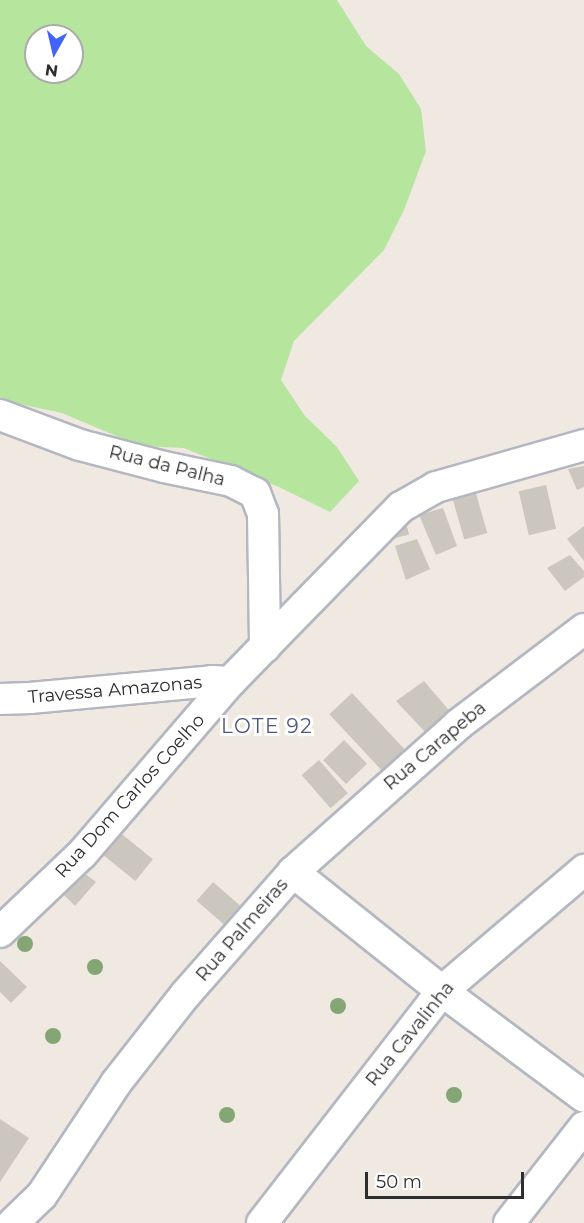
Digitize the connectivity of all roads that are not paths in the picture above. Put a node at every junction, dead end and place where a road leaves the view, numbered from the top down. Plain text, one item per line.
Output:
1 (0, 415) edge
2 (584, 445) edge
3 (584, 629) edge
4 (265, 647) junction
5 (230, 682) junction
6 (0, 699) edge
7 (584, 870) edge
8 (293, 872) junction
9 (0, 932) edge
10 (442, 991) junction
11 (584, 1097) edge
12 (584, 1127) edge
13 (13, 1223) edge
14 (262, 1223) edge
15 (509, 1223) edge

1 - 4 street, Rua da Palha
2 - 4 street, Rua Dom Carlos Coelho
3 - 8 street, Rua Carapeba
4 - 5 street, Rua Dom Carlos Coelho
5 - 6 street, Travessa Amazonas
5 - 9 street, Rua Dom Carlos Coelho
7 - 10 street, Rua Cavalinha
8 - 10 street, Rua Palmeiras
8 - 13 street, Rua Palmeiras
10 - 11 street, Rua Palmeiras
10 - 14 street, Rua Cavalinha
12 - 15 street

